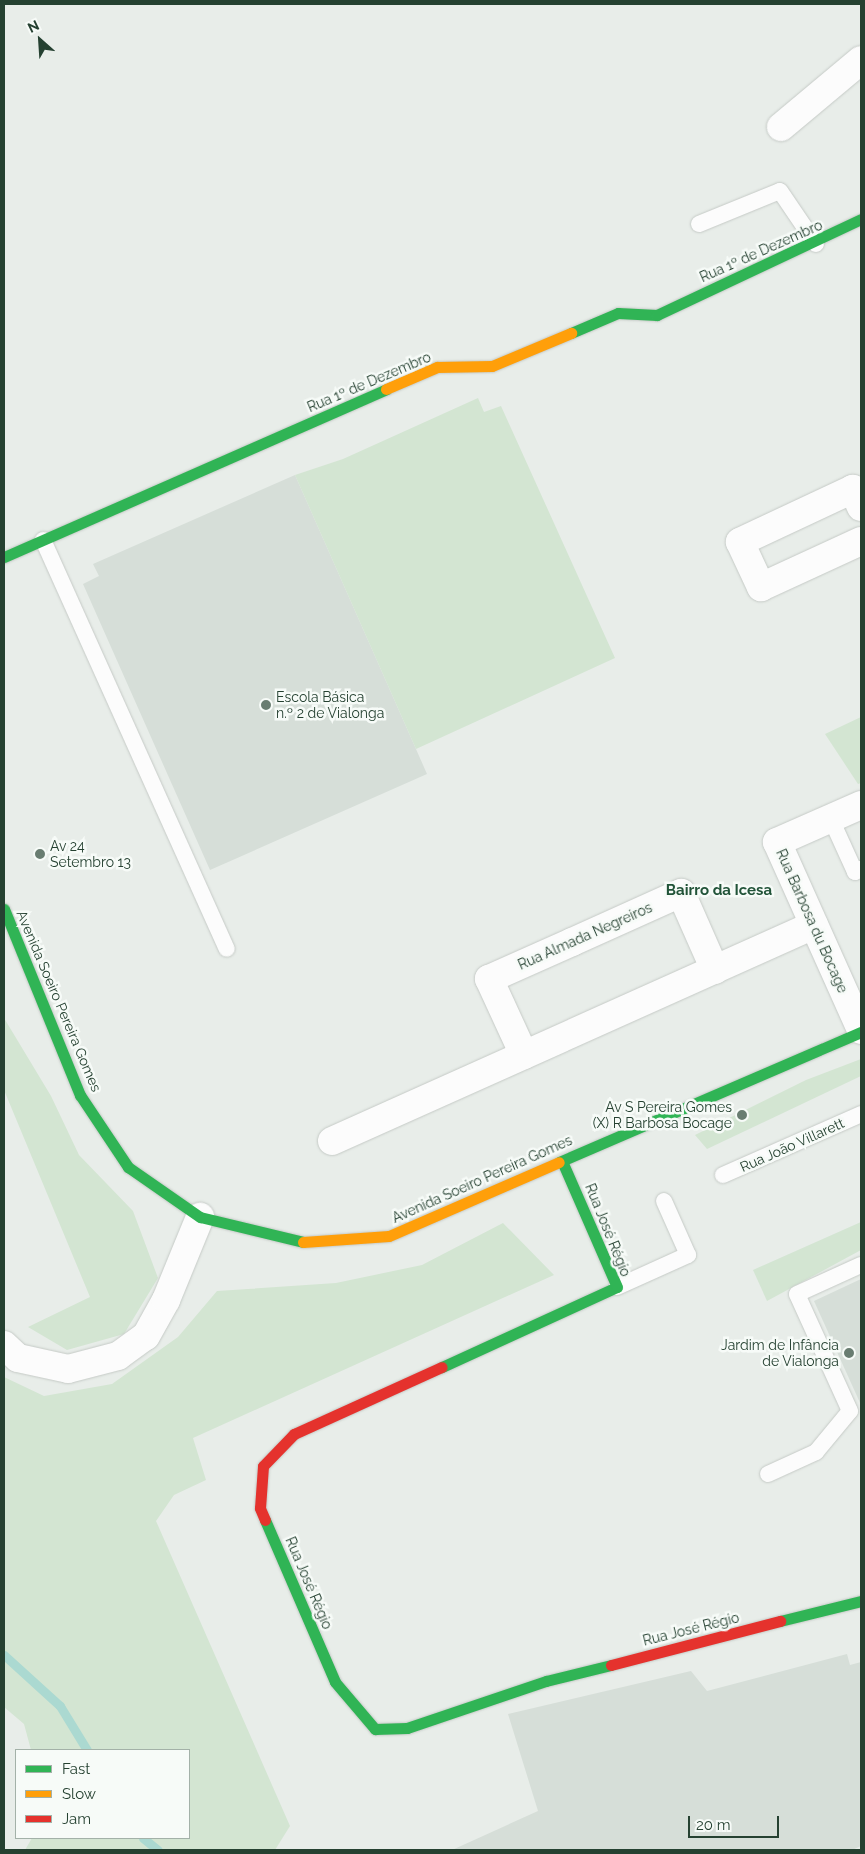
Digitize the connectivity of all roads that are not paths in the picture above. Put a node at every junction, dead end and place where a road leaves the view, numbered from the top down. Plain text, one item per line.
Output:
1 (861, 60) edge
2 (781, 127) dead end
3 (861, 219) edge
4 (699, 224) dead end
5 (816, 244) junction
6 (861, 507) edge
7 (43, 540) junction
8 (861, 541) edge
9 (4, 557) edge
10 (861, 805) edge
11 (831, 818) junction
12 (861, 869) edge
13 (4, 909) edge
14 (814, 925) junction
15 (227, 949) dead end
16 (715, 970) junction
17 (861, 1031) edge
18 (524, 1055) junction
19 (861, 1114) edge
20 (332, 1141) dead end
21 (562, 1161) junction
22 (723, 1176) dead end
23 (664, 1201) dead end
24 (200, 1217) junction
25 (861, 1265) edge
26 (617, 1287) junction
27 (4, 1345) edge
28 (768, 1474) dead end
29 (861, 1601) edge

1 - 2 street
3 - 5 street, Rua 1º de Dezembro
4 - 5 lane
5 - 7 street, Rua 1º de Dezembro
6 - 8 street
7 - 9 street, Rua 1º de Dezembro
7 - 15 lane
10 - 11 street, Rua Barbosa du Bocage
11 - 12 lane
11 - 14 street, Rua Barbosa du Bocage
13 - 24 street, Avenida Soeiro Pereira Gomes
14 - 16 street
14 - 17 street, Rua Barbosa du Bocage
16 - 18 street
16 - 18 street, Rua Almada Negreiros
17 - 21 street, Avenida Soeiro Pereira Gomes
18 - 20 street
19 - 22 lane, Rua João Villarett
21 - 24 street, Avenida Soeiro Pereira Gomes
21 - 26 street, Rua José Régio
23 - 26 lane
24 - 27 street
25 - 28 lane
26 - 29 street, Rua José Régio

